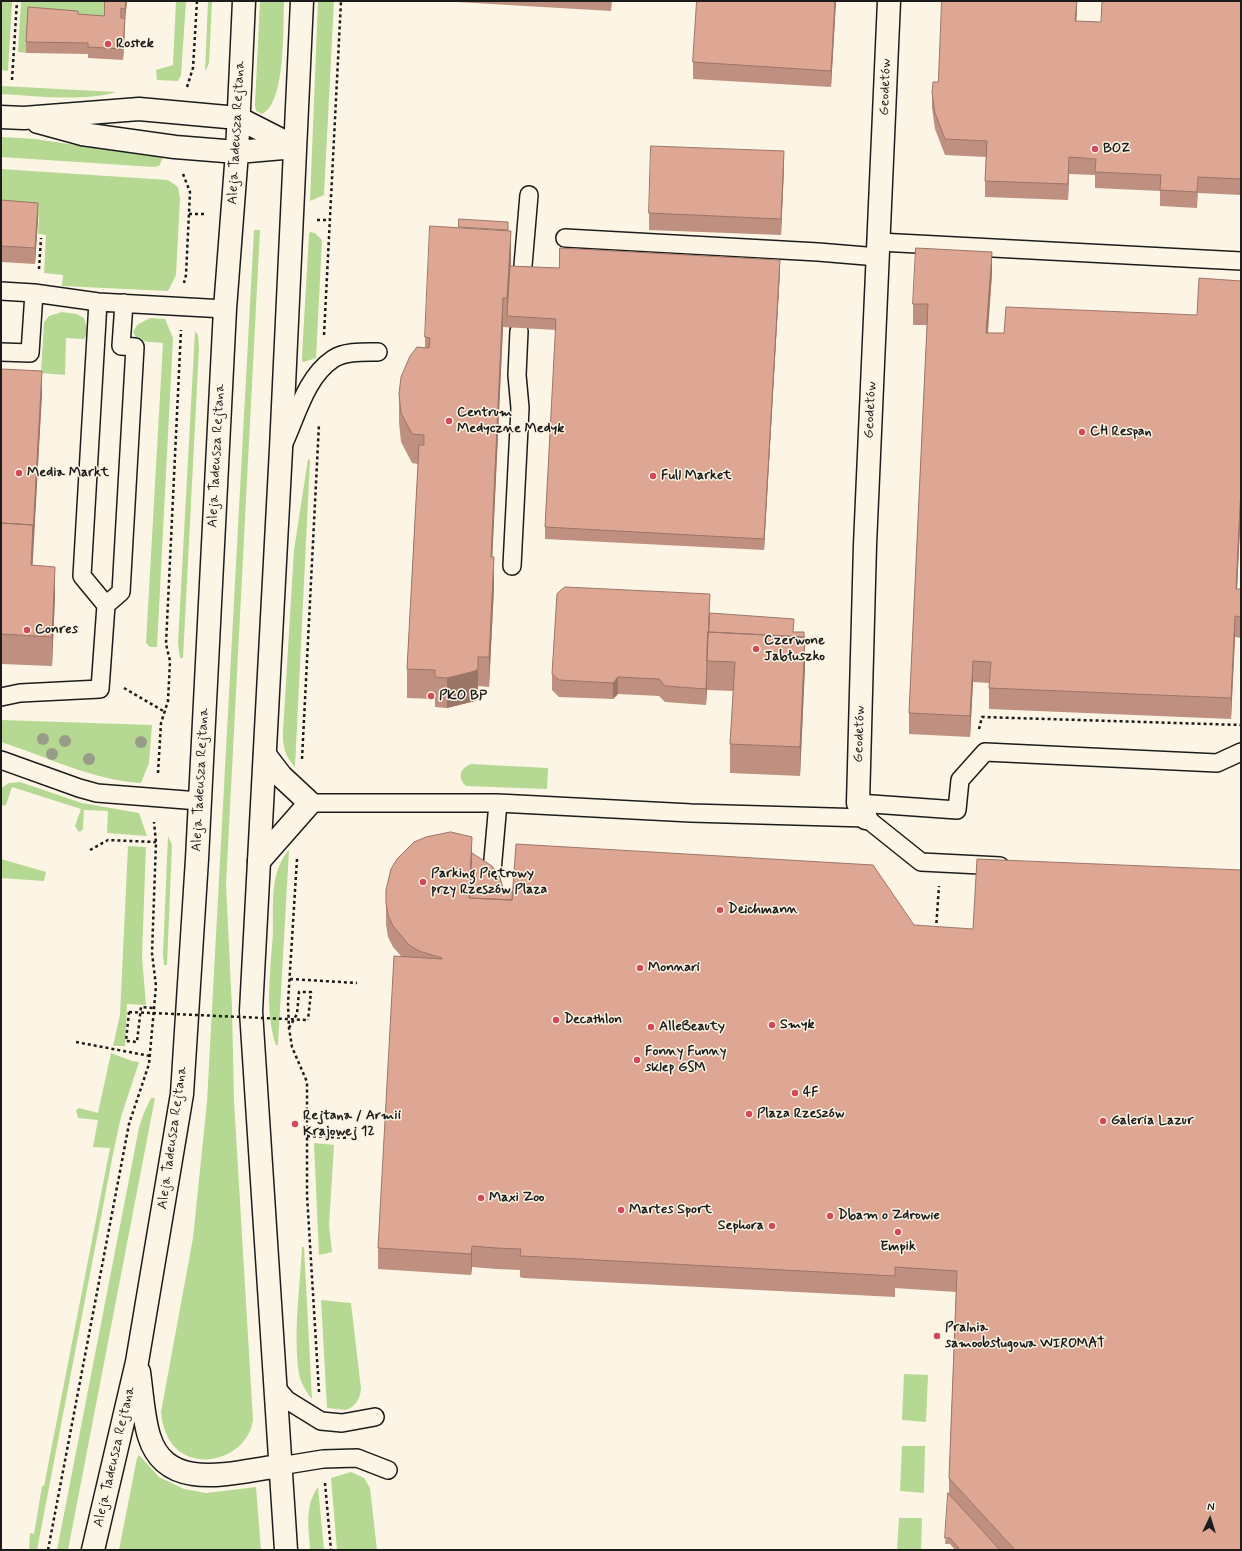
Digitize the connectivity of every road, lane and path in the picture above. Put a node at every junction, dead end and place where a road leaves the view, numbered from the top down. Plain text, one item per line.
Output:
1 (17, 1) edge
2 (197, 1) edge
3 (244, 1) edge
4 (302, 1) edge
5 (341, 1) edge
6 (889, 1) edge
7 (12, 80) dead end
8 (186, 89) dead end
9 (1, 117) edge
10 (24, 118) junction
11 (238, 118) junction
12 (295, 147) junction
13 (237, 152) junction
14 (182, 167) dead end
15 (529, 194) dead end
16 (41, 238) dead end
17 (565, 238) dead end
18 (878, 249) junction
19 (1241, 261) edge
20 (522, 277) edge
21 (183, 286) dead end
22 (1, 291) edge
23 (36, 294) junction
24 (98, 302) junction
25 (124, 303) junction
26 (225, 309) junction
27 (180, 327) dead end
28 (519, 331) edge
29 (324, 337) dead end
30 (1, 352) edge
31 (378, 352) dead end
32 (320, 417) dead end
33 (281, 449) junction
34 (512, 566) dead end
35 (106, 605) junction
36 (101, 674) junction
37 (1, 697) edge
38 (165, 712) junction
39 (1241, 752) edge
40 (265, 755) junction
41 (1, 760) edge
42 (302, 760) dead end
43 (157, 776) dead end
44 (200, 801) junction
45 (310, 803) junction
46 (498, 803) junction
47 (862, 811) junction
48 (154, 820) dead end
49 (156, 842) junction
50 (90, 850) dead end
51 (297, 855) dead end
52 (259, 862) junction
53 (1015, 866) edge
54 (492, 871) edge
55 (290, 979) junction
56 (357, 983) dead end
57 (154, 1008) junction
58 (289, 1028) junction
59 (76, 1042) dead end
60 (150, 1056) junction
61 (307, 1136) junction
62 (349, 1138) dead end
63 (137, 1362) junction
64 (275, 1386) junction
65 (375, 1417) dead end
66 (321, 1421) junction
67 (323, 1459) junction
68 (280, 1466) junction
69 (388, 1470) dead end
70 (48, 1550) edge
71 (93, 1550) edge
72 (286, 1550) edge
73 (331, 1550) edge

1 - 7 path
2 - 8 path
3 - 11 main road, Aleja Tadeusza Rejtana
4 - 12 main road
5 - 29 path
6 - 18 main road, Geodetów
9 - 10 main road
10 - 11 main road
10 - 13 main road
11 - 12 main road
11 - 13 main road, Aleja Tadeusza Rejtana
12 - 13 main road
12 - 33 main road
13 - 26 main road, Aleja Tadeusza Rejtana
14 - 21 path
15 - 20 lane
16 - 23 path
17 - 18 lane
18 - 19 lane
18 - 47 main road, Geodetów
22 - 23 lane
23 - 24 lane
23 - 30 lane
24 - 25 lane
24 - 35 lane
25 - 26 lane
25 - 35 lane
26 - 44 main road, Aleja Tadeusza Rejtana
27 - 38 path
28 - 34 lane
31 - 33 lane
32 - 42 path
33 - 40 main road
35 - 36 lane
36 - 37 lane
36 - 38 path
38 - 43 path
39 - 47 lane
40 - 45 main road
40 - 52 main road
41 - 44 lane
44 - 63 main road, Aleja Tadeusza Rejtana
45 - 46 lane
45 - 52 main road
46 - 47 lane
46 - 54 lane
47 - 53 lane
48 - 49 path
49 - 50 path
49 - 57 path
51 - 55 path
52 - 64 main road
55 - 56 path
55 - 58 path
57 - 58 path, bridge
57 - 60 path
58 - 61 path
59 - 60 path
60 - 70 path
61 - 62 path
61 - 66 path
63 - 68 main road
63 - 71 main road, Aleja Tadeusza Rejtana
64 - 66 lane
64 - 68 main road
65 - 66 lane
67 - 68 lane
67 - 69 lane
67 - 73 path
68 - 72 main road

